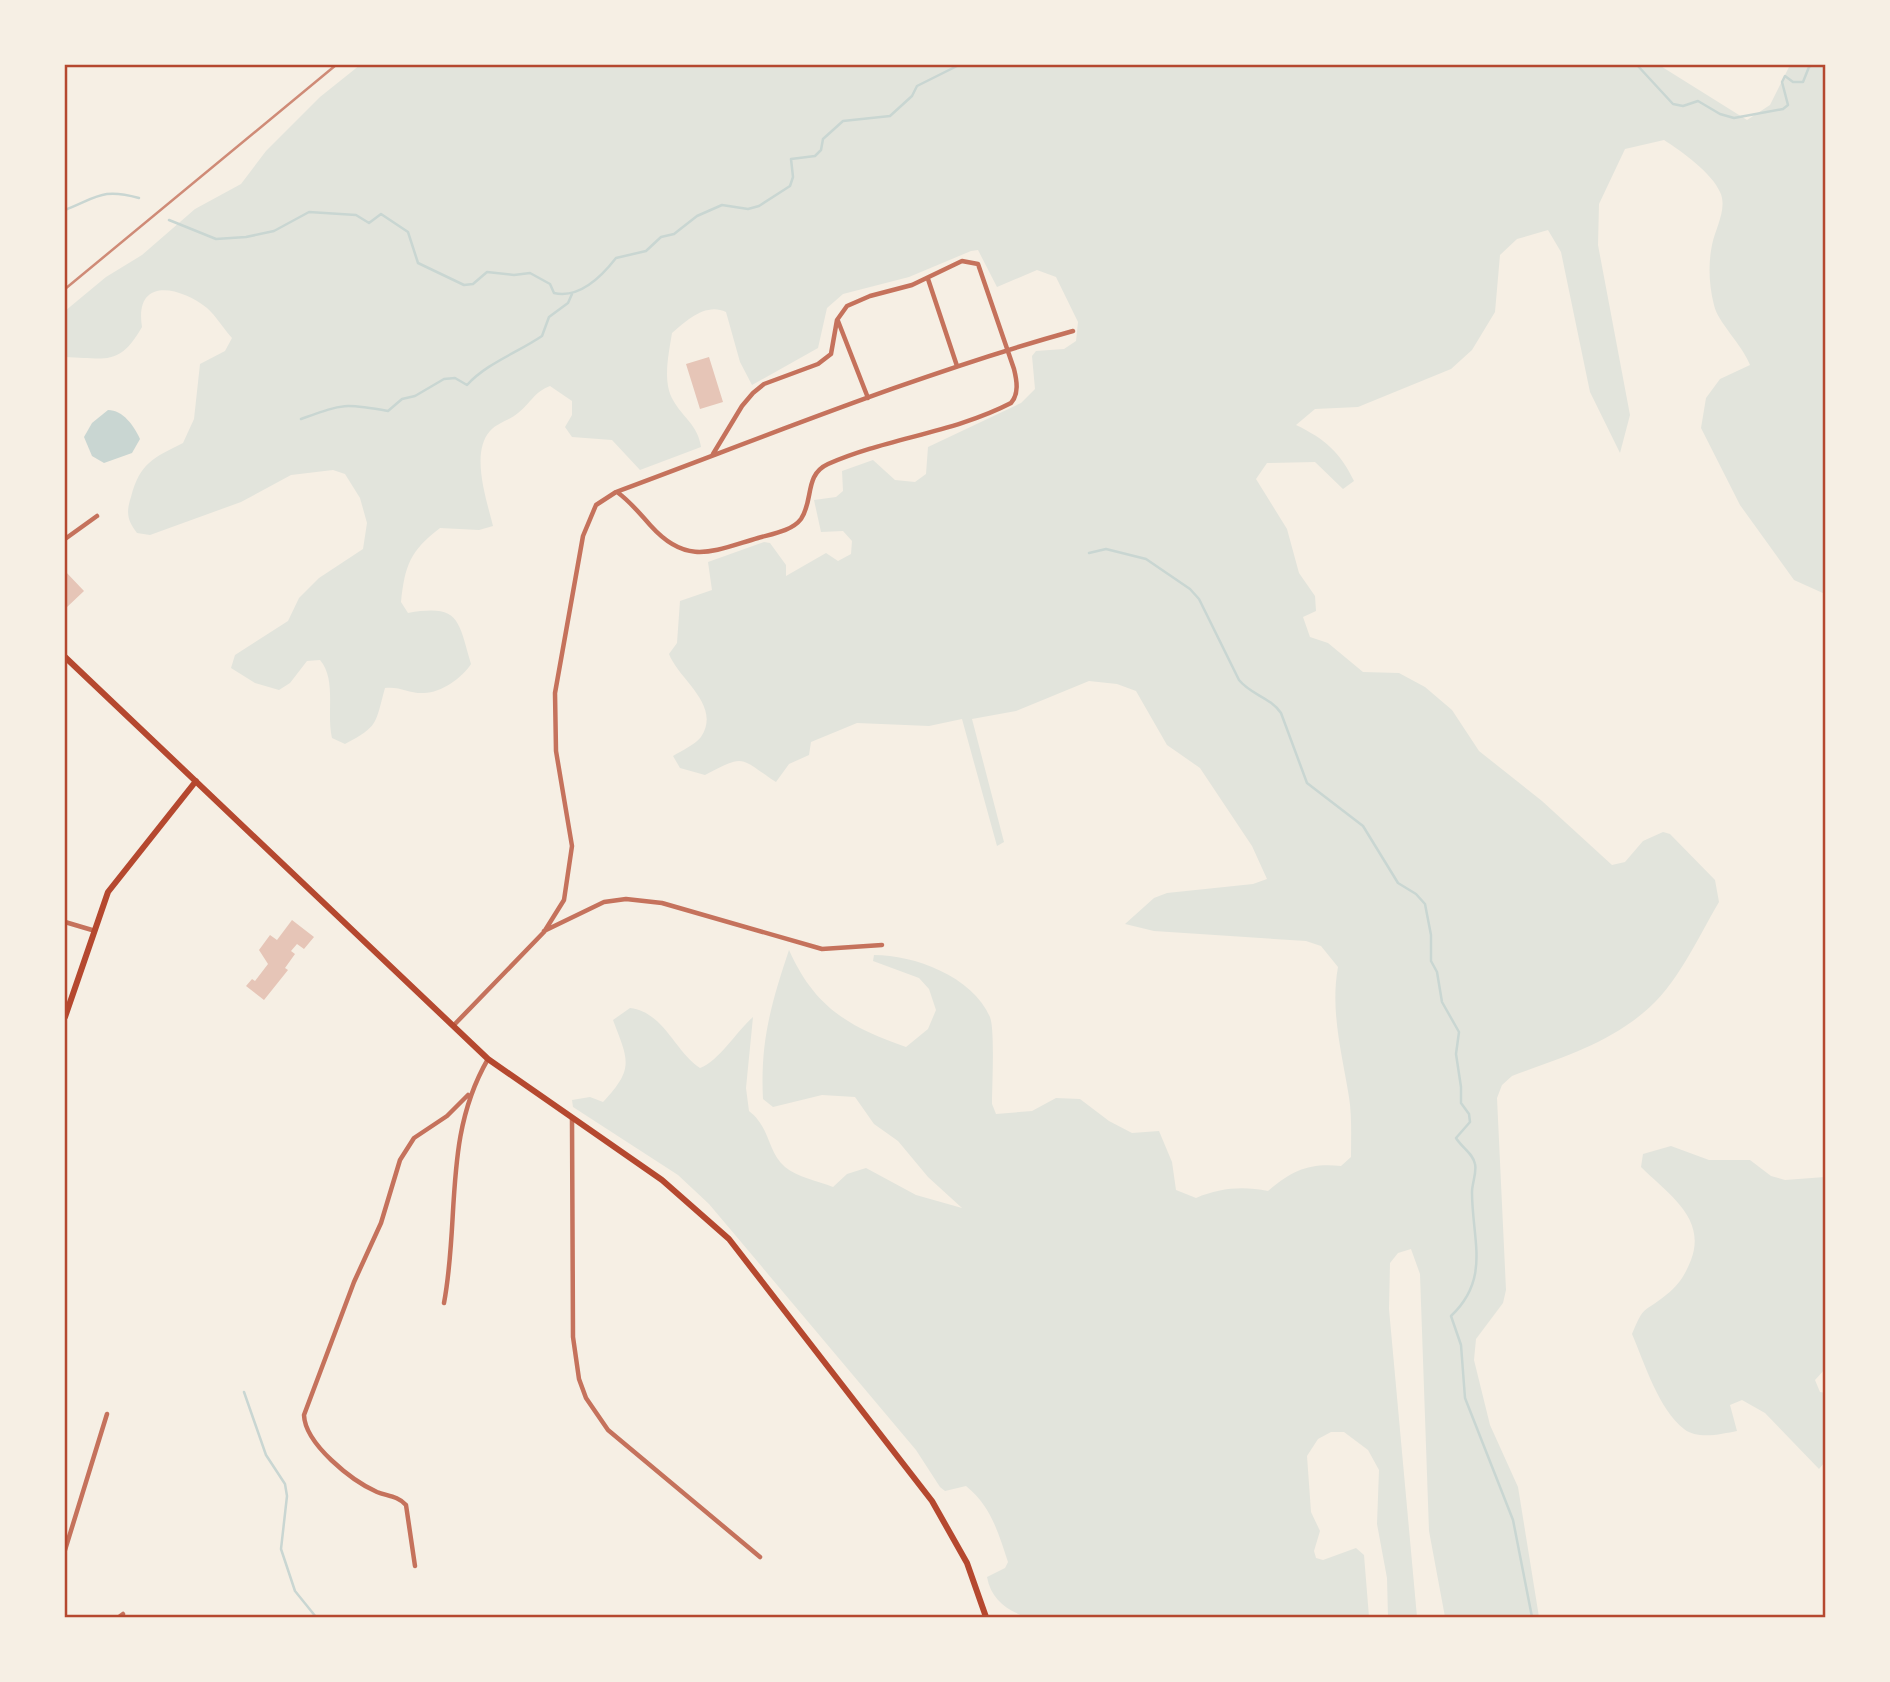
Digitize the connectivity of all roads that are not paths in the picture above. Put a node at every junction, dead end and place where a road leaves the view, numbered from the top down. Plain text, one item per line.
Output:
1 (928, 279) junction
2 (837, 320) junction
3 (1073, 331) dead end
4 (1005, 350) junction
5 (957, 366) junction
6 (868, 398) junction
7 (713, 455) junction
8 (616, 492) junction
9 (97, 516) dead end
10 (65, 539) edge
11 (65, 657) edge
12 (196, 781) junction
13 (65, 922) edge
14 (92, 930) junction
15 (544, 932) junction
16 (882, 945) dead end
17 (65, 1017) edge
18 (453, 1027) junction
19 (488, 1059) junction
20 (468, 1095) junction
21 (572, 1119) junction
22 (444, 1303) dead end
23 (107, 1414) dead end
24 (65, 1550) edge
25 (760, 1557) dead end
26 (415, 1566) dead end
27 (986, 1617) edge

1 - 2 street
1 - 4 street
1 - 5 street
2 - 6 street
2 - 7 street
3 - 4 street
4 - 5 street
4 - 8 street
5 - 6 street
6 - 7 street
7 - 8 street
8 - 15 street
9 - 10 street
11 - 12 main road
12 - 14 main road
12 - 18 main road
13 - 14 street
14 - 17 main road
15 - 16 street
15 - 18 street
18 - 19 main road
19 - 20 street
19 - 21 main road
20 - 22 street
20 - 26 street
21 - 25 street
21 - 27 main road
23 - 24 street

